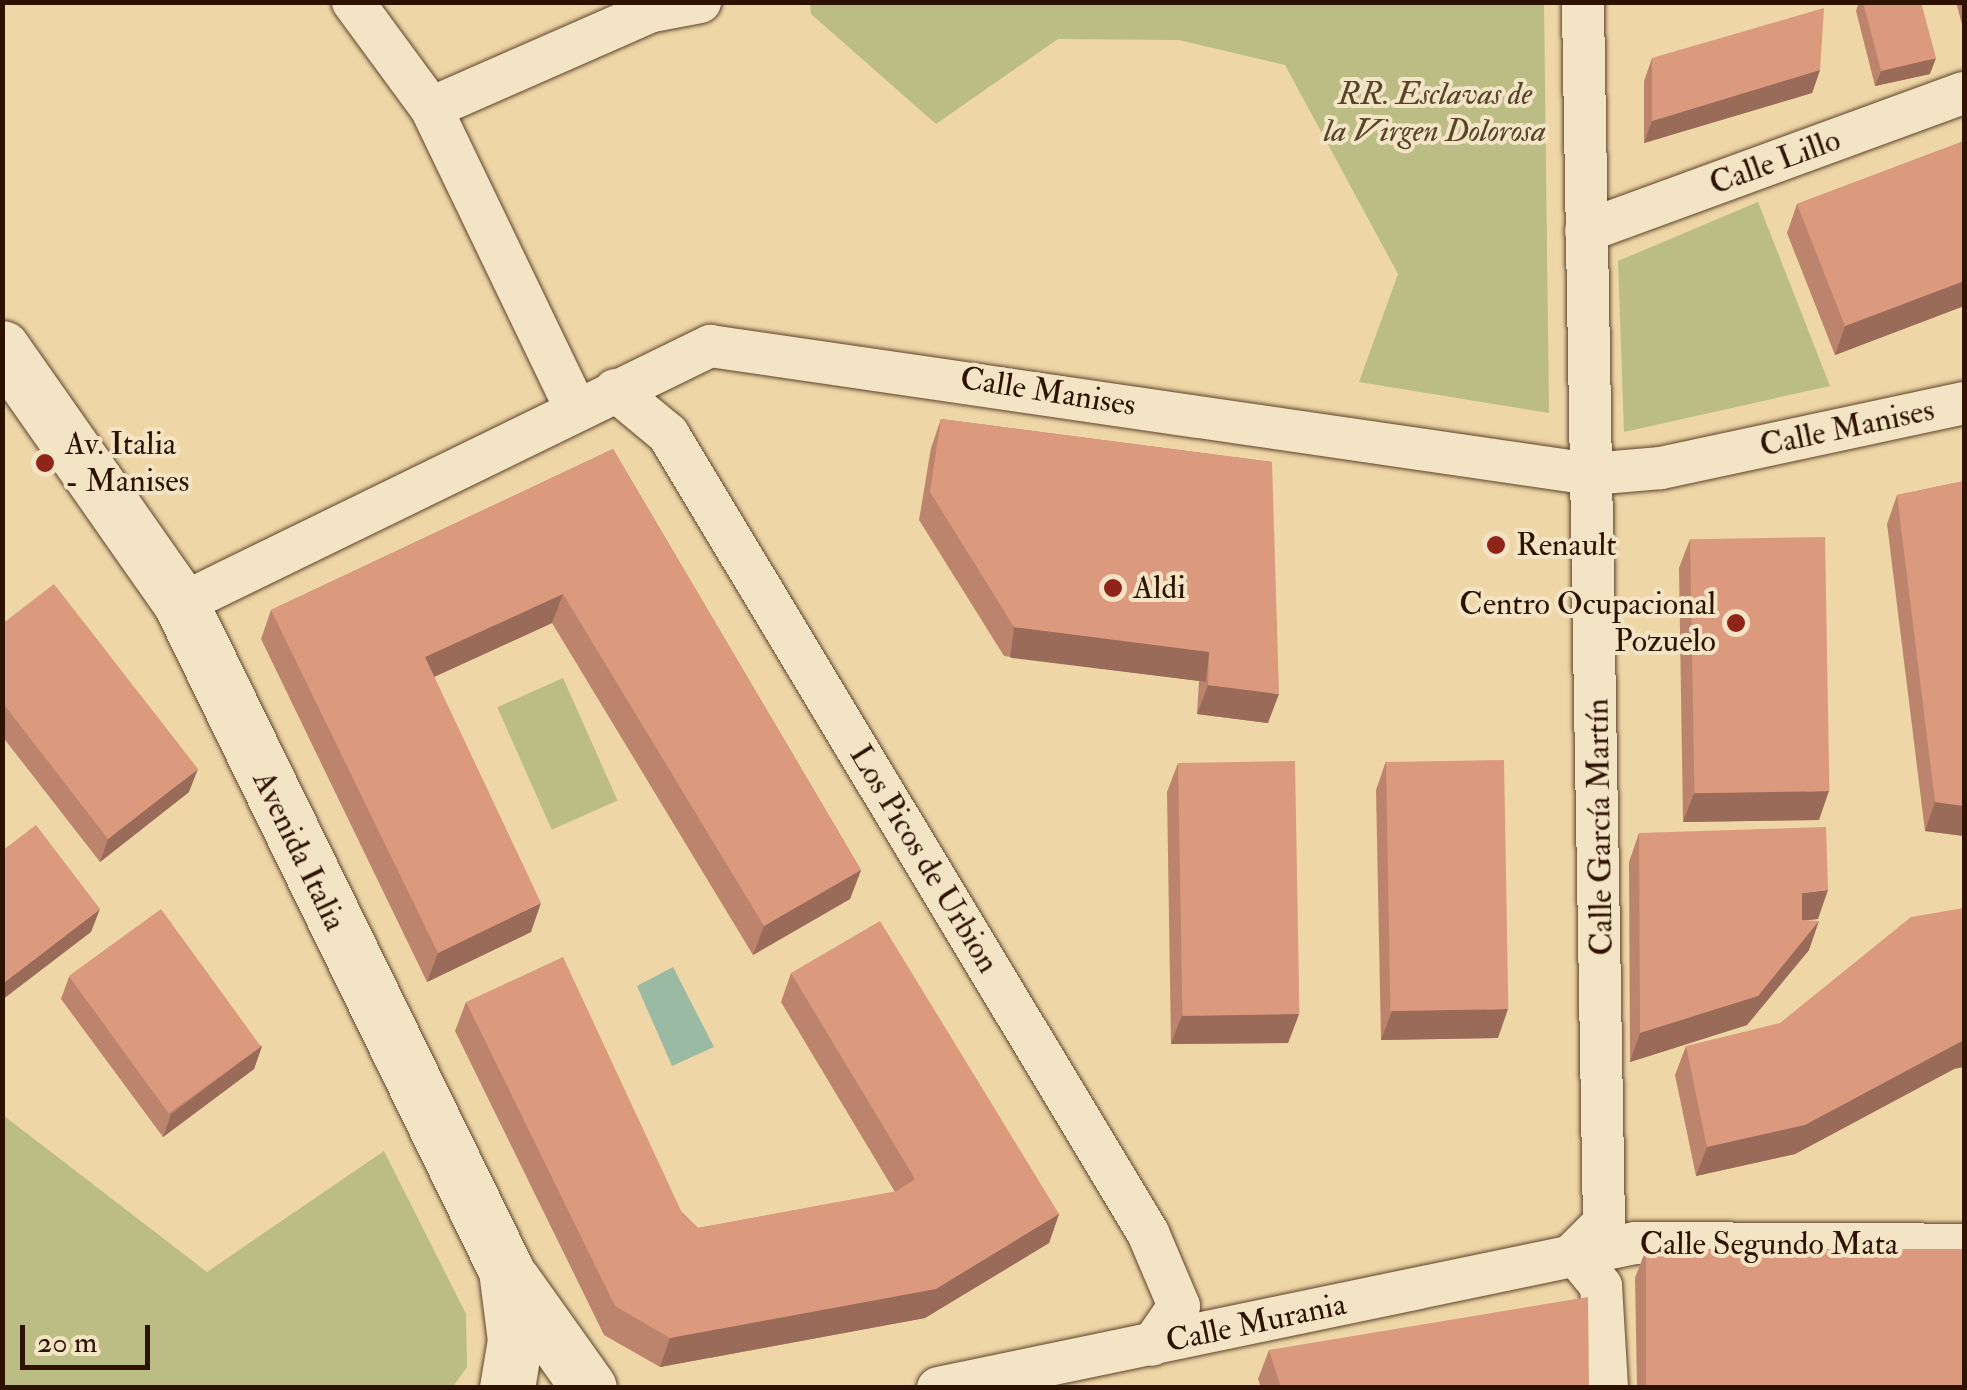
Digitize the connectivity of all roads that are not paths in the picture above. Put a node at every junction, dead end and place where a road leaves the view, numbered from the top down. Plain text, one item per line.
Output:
1 (353, 2) edge
2 (700, 2) edge
3 (1583, 2) edge
4 (1964, 93) edge
5 (432, 108) junction
6 (1586, 231) junction
7 (2, 348) edge
8 (615, 390) junction
9 (1964, 402) edge
10 (576, 409) junction
11 (1591, 474) junction
12 (181, 604) junction
13 (1964, 1244) edge
14 (1574, 1253) junction
15 (506, 1270) junction
16 (1152, 1345) junction
17 (507, 1388) edge
18 (589, 1388) edge
19 (938, 1388) edge
20 (1607, 1388) edge

1 - 5 street
2 - 5 street
3 - 6 street, Calle García Martín
4 - 6 street, Calle Lillo
5 - 10 street
6 - 11 street, Calle García Martín
7 - 12 main road, Avenida Italia
8 - 10 street, Calle Manises
8 - 11 street, Calle Manises
8 - 16 street, Los Picos de Urbion
9 - 11 street, Calle Manises
10 - 12 street, Calle Manises
11 - 14 street, Calle García Martín
12 - 15 main road, Avenida Italia
13 - 14 street, Calle Segundo Mata
14 - 16 street, Calle Murania
14 - 20 street
15 - 17 main road, Avenida Italia
15 - 18 main road
16 - 19 street, Calle Murania

